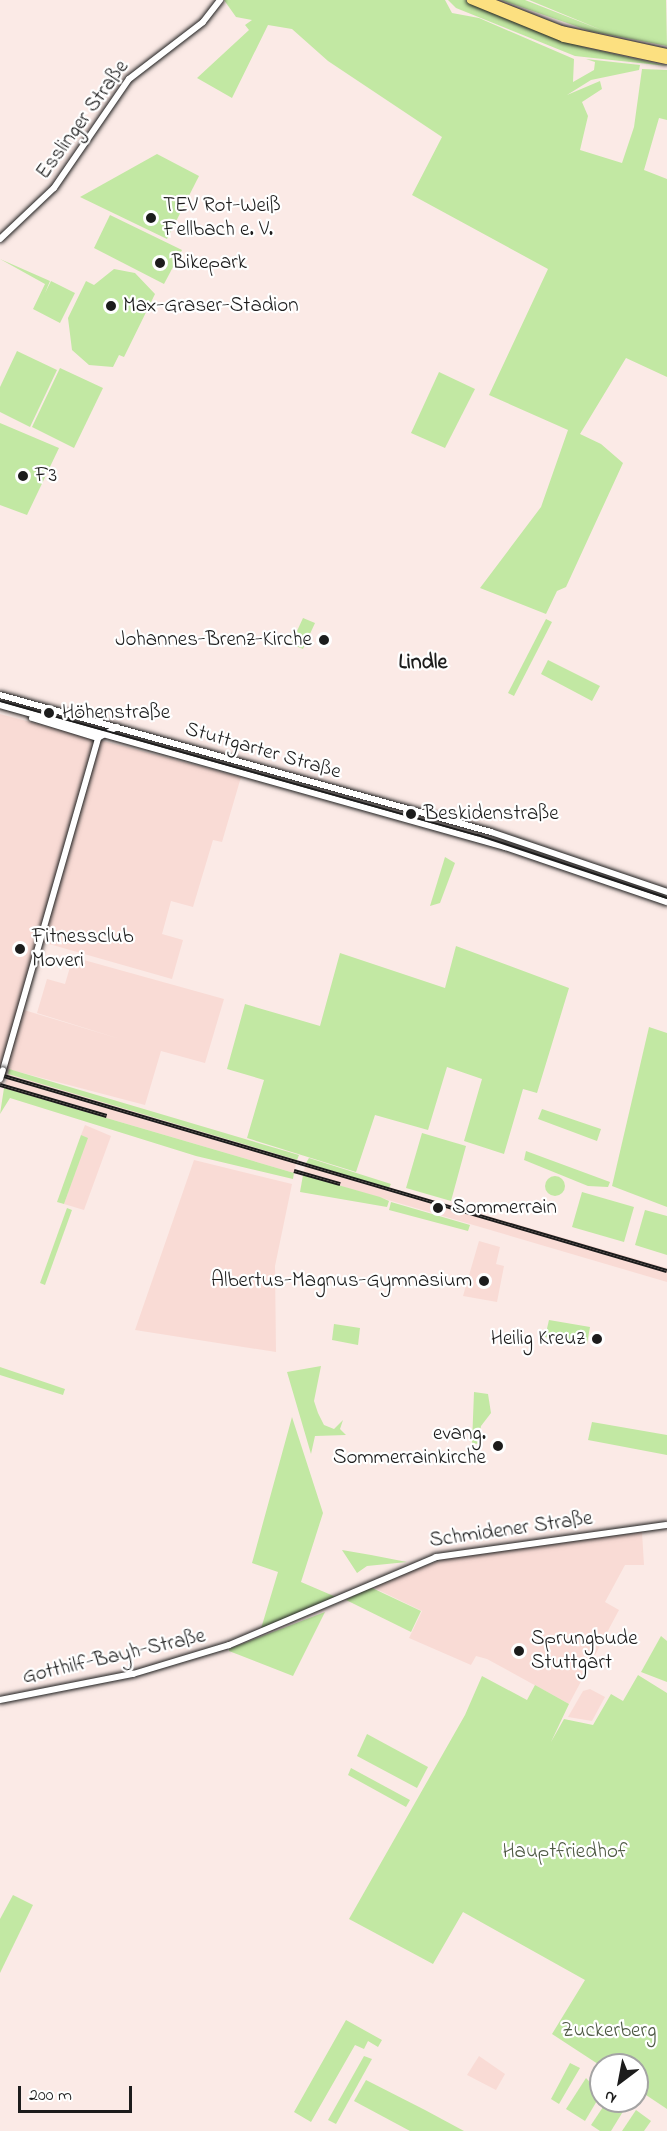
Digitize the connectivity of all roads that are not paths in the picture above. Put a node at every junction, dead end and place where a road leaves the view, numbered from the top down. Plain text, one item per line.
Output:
1 (220, 0) edge
2 (471, 0) edge
3 (485, 0) edge
4 (667, 53) edge
5 (667, 60) edge
6 (0, 239) edge
7 (0, 695) edge
8 (0, 705) edge
9 (92, 720) junction
10 (117, 727) junction
11 (99, 736) junction
12 (464, 824) junction
13 (479, 828) junction
14 (452, 831) junction
15 (466, 836) junction
16 (667, 892) edge
17 (667, 902) edge
18 (0, 1079) edge
19 (667, 1526) edge
20 (302, 1618) joint
21 (0, 1700) edge

1 - 6 main road, Esslinger Straße
2 - 5 highway
3 - 4 highway
7 - 9 main road, Stuttgarter Straße
8 - 11 main road, Stuttgarter Straße
9 - 10 main road, Stuttgarter Straße
9 - 11 main road
10 - 11 main road
10 - 12 main road, Stuttgarter Straße
11 - 14 main road, Stuttgarter Straße
11 - 18 main road, bridge
12 - 13 main road, Stuttgarter Straße
12 - 14 main road
13 - 15 main road
13 - 16 main road, Stuttgarter Straße
14 - 15 main road, Stuttgarter Straße
15 - 17 main road, Stuttgarter Straße
19 - 20 main road, Schmidener Straße
20 - 21 main road, Gotthilf-Bayh-Straße

